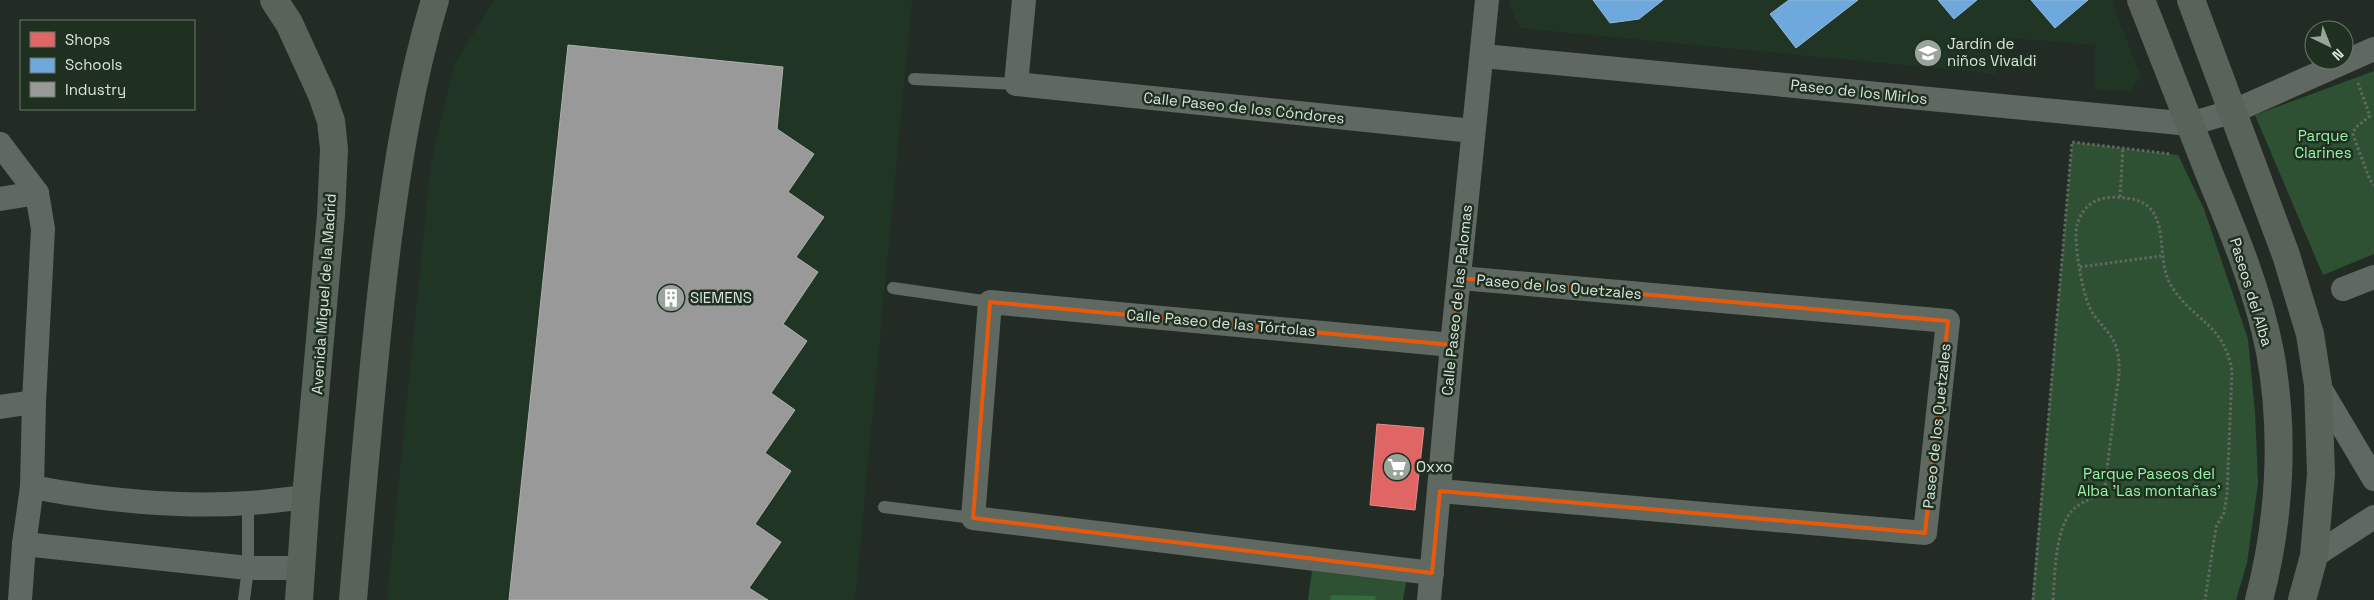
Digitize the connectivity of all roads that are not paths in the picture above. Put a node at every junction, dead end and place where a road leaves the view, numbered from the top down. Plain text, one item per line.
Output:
1 (274, 0) edge
2 (436, 0) edge
3 (1024, 0) edge
4 (1487, 0) edge
5 (2141, 0) edge
6 (2191, 0) edge
7 (2374, 49) edge
8 (1483, 56) junction
9 (914, 79) dead end
10 (1016, 84) junction
11 (2234, 111) junction
12 (2190, 124) junction
13 (1473, 131) junction
14 (0, 144) edge
15 (36, 193) junction
16 (0, 199) edge
17 (1460, 278) junction
18 (2374, 278) edge
19 (893, 288) dead end
20 (2343, 289) dead end
21 (990, 302) junction
22 (1452, 345) junction
23 (2318, 385) junction
24 (34, 402) junction
25 (0, 407) edge
26 (2374, 479) edge
27 (32, 487) junction
28 (1440, 491) junction
29 (306, 497) junction
30 (248, 504) junction
31 (884, 507) dead end
32 (2374, 517) edge
33 (973, 518) junction
34 (24, 544) junction
35 (2314, 556) junction
36 (248, 568) junction
37 (302, 568) junction
38 (1432, 573) junction
39 (20, 600) edge
40 (244, 600) edge
41 (299, 600) edge
42 (353, 600) edge
43 (1429, 600) edge
44 (2259, 600) edge
45 (2302, 600) edge

1 - 29 street, Avenida Miguel de la Madrid
2 - 42 street
3 - 10 street
4 - 8 street, Calle Paseo de las Palomas
5 - 12 street, Paseos del Alba
6 - 11 street
7 - 11 street, Paseo de los Mirlos
8 - 12 street, Paseo de los Mirlos
8 - 13 street, Calle Paseo de las Palomas
9 - 10 lane, Calle Paseo de los Cóndores
10 - 13 street, Calle Paseo de los Cóndores
11 - 12 street, Paseo de los Mirlos
11 - 23 street
12 - 44 street, Paseos del Alba
13 - 17 street, Calle Paseo de las Palomas
14 - 15 street
15 - 16 street
15 - 24 street
17 - 22 street, Calle Paseo de las Palomas
17 - 28 street, Paseo de los Quetzales
18 - 20 street
19 - 21 lane, Calle Paseo de las Tórtolas
21 - 22 street, Calle Paseo de las Tórtolas
21 - 33 street
22 - 28 street, Calle Paseo de las Palomas
23 - 26 street
23 - 35 street
24 - 25 street
24 - 27 street
27 - 30 street
27 - 34 street
28 - 38 street, Calle Paseo de las Palomas
29 - 30 street
29 - 37 street, Avenida Miguel de la Madrid
30 - 36 lane
31 - 33 lane
32 - 35 street
33 - 38 street
34 - 36 street
34 - 39 street
35 - 45 street
36 - 37 street
36 - 40 lane
37 - 41 street, Avenida Miguel de la Madrid
38 - 43 street, Calle Paseo de las Palomas

